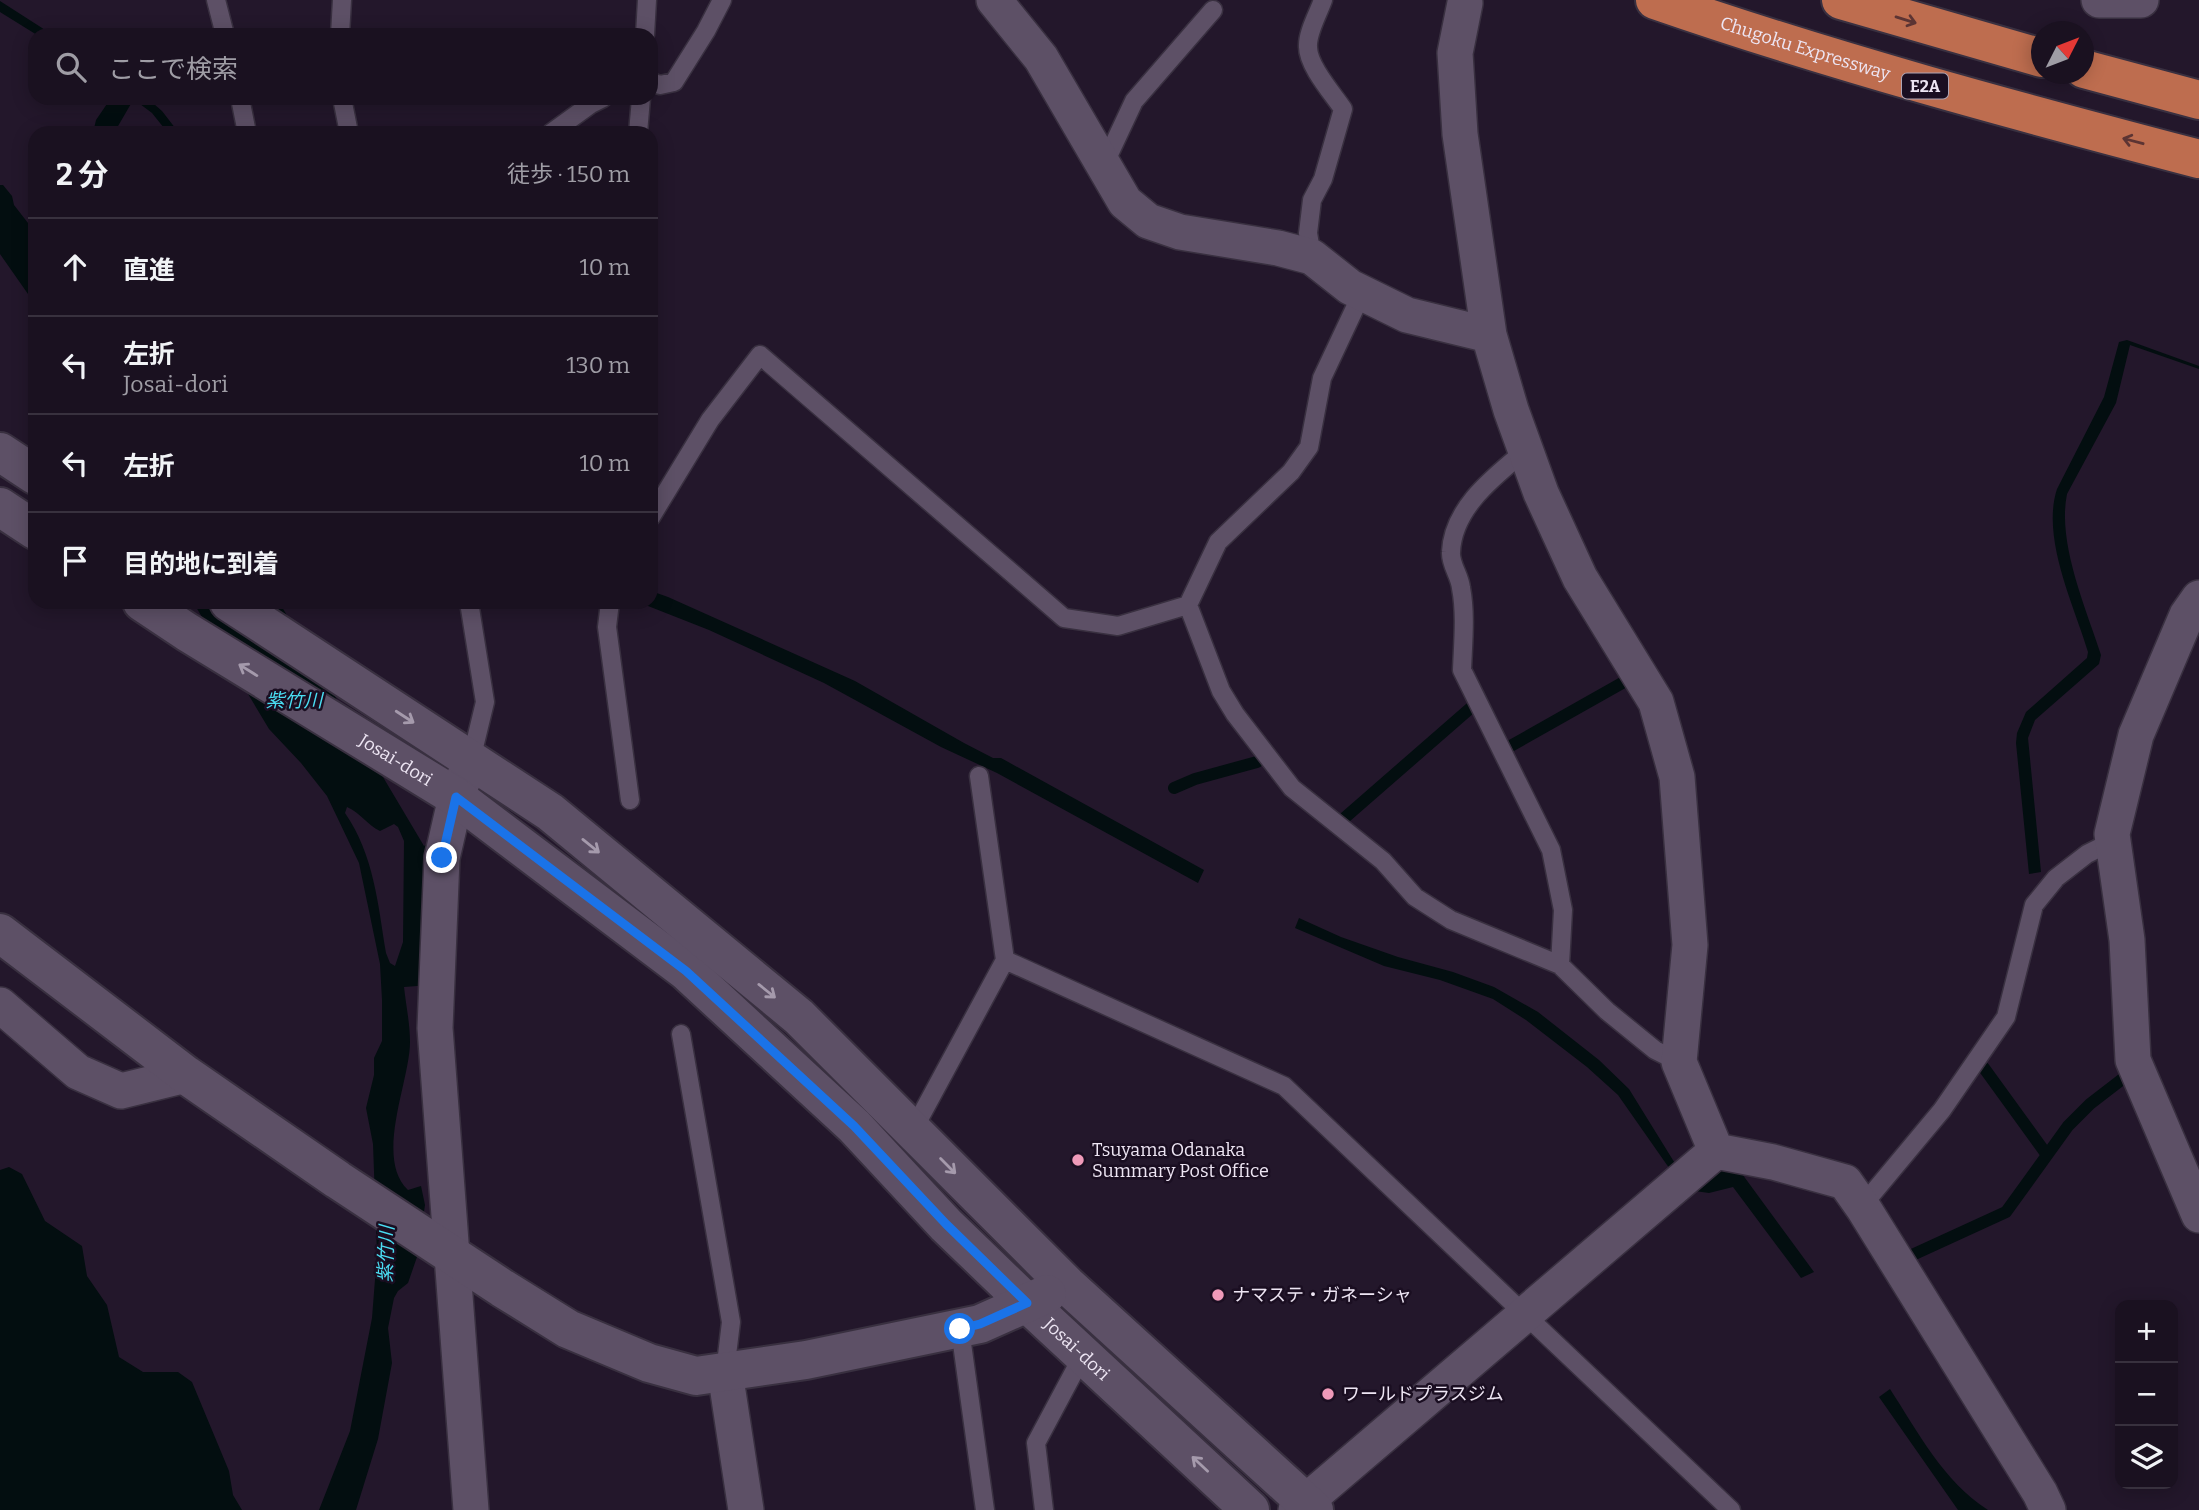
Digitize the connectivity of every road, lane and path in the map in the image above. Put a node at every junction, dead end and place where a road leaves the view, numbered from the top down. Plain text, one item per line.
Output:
1 (216, 0) edge
2 (342, 0) edge
3 (647, 0) edge
4 (722, 0) edge
5 (994, 0) edge
6 (1323, 0) edge
7 (1655, 0) edge
8 (1841, 0) edge
9 (2099, 0) edge
10 (2141, 0) edge
11 (1465, 3) dead end
12 (1213, 10) dead end
13 (223, 28) edge
14 (340, 28) edge
15 (645, 28) edge
16 (2031, 55) edge
17 (2094, 72) edge
18 (658, 84) edge
19 (2199, 100) edge
20 (241, 105) edge
21 (343, 105) edge
22 (590, 105) edge
23 (640, 105) edge
24 (246, 126) edge
25 (348, 126) edge
26 (561, 126) edge
27 (638, 126) edge
28 (2199, 159) edge
29 (1104, 165) junction
30 (1312, 257) junction
31 (1363, 293) junction
32 (1489, 335) junction
33 (1526, 450) junction
34 (0, 452) edge
35 (28, 470) edge
36 (658, 505) edge
37 (0, 506) edge
38 (28, 525) edge
39 (2199, 598) edge
40 (1188, 605) junction
41 (152, 609) edge
42 (240, 609) edge
43 (470, 609) edge
44 (609, 609) edge
45 (471, 760) junction
46 (979, 776) dead end
47 (456, 797) junction
48 (630, 800) dead end
49 (2113, 841) junction
50 (0, 933) edge
51 (1005, 960) junction
52 (1560, 965) junction
53 (0, 1005) edge
54 (681, 1034) dead end
55 (1679, 1062) junction
56 (186, 1075) junction
57 (914, 1131) junction
58 (1716, 1151) junction
59 (887, 1162) junction
60 (1862, 1206) junction
61 (2199, 1214) edge
62 (444, 1250) junction
63 (1067, 1285) junction
64 (1027, 1303) junction
65 (1525, 1314) junction
66 (960, 1329) junction
67 (1083, 1355) junction
68 (725, 1372) junction
69 (1305, 1507) edge
70 (471, 1510) edge
71 (746, 1510) edge
72 (985, 1510) edge
73 (1044, 1510) edge
74 (1250, 1510) edge
75 (1731, 1510) edge
76 (2048, 1510) edge

1 - 13 lane
2 - 14 lane
3 - 15 lane
4 - 18 lane
5 - 29 street
6 - 30 lane
28 -> 7 highway, Chugoku Expressway / E2A
8 -> 16 highway
9 - 10 street
11 - 32 street
12 - 29 lane
17 - 19 highway
20 - 24 lane
21 - 25 lane
22 - 26 lane
23 - 27 lane
29 - 30 street
30 - 31 street
31 - 32 street
31 - 40 lane
32 - 33 street
33 - 52 lane
33 - 55 street
34 - 35 street
36 - 40 lane
37 - 38 street
39 - 49 street
40 - 52 lane
47 -> 41 street, Josai-dori
42 -> 45 street
43 - 45 lane
44 - 48 lane
45 - 47 street
45 -> 57 street
46 - 51 lane
47 - 59 street, Josai-dori
47 - 62 street
49 - 60 lane
49 - 61 street
50 - 56 street
51 - 57 lane
51 - 65 lane
52 - 55 lane
53 - 56 street
54 - 68 lane
55 - 58 street
56 - 62 street
57 - 59 lane
57 -> 63 street
58 - 60 street
58 - 65 street
59 - 64 street, Josai-dori
60 - 76 street
62 - 68 street
62 - 70 street
63 - 64 street
63 - 69 street
64 - 66 street
64 - 67 street, Josai-dori
65 - 69 street
65 - 75 lane
66 - 68 street
66 - 72 lane
67 - 73 lane
74 -> 67 street, Josai-dori
68 - 71 street

